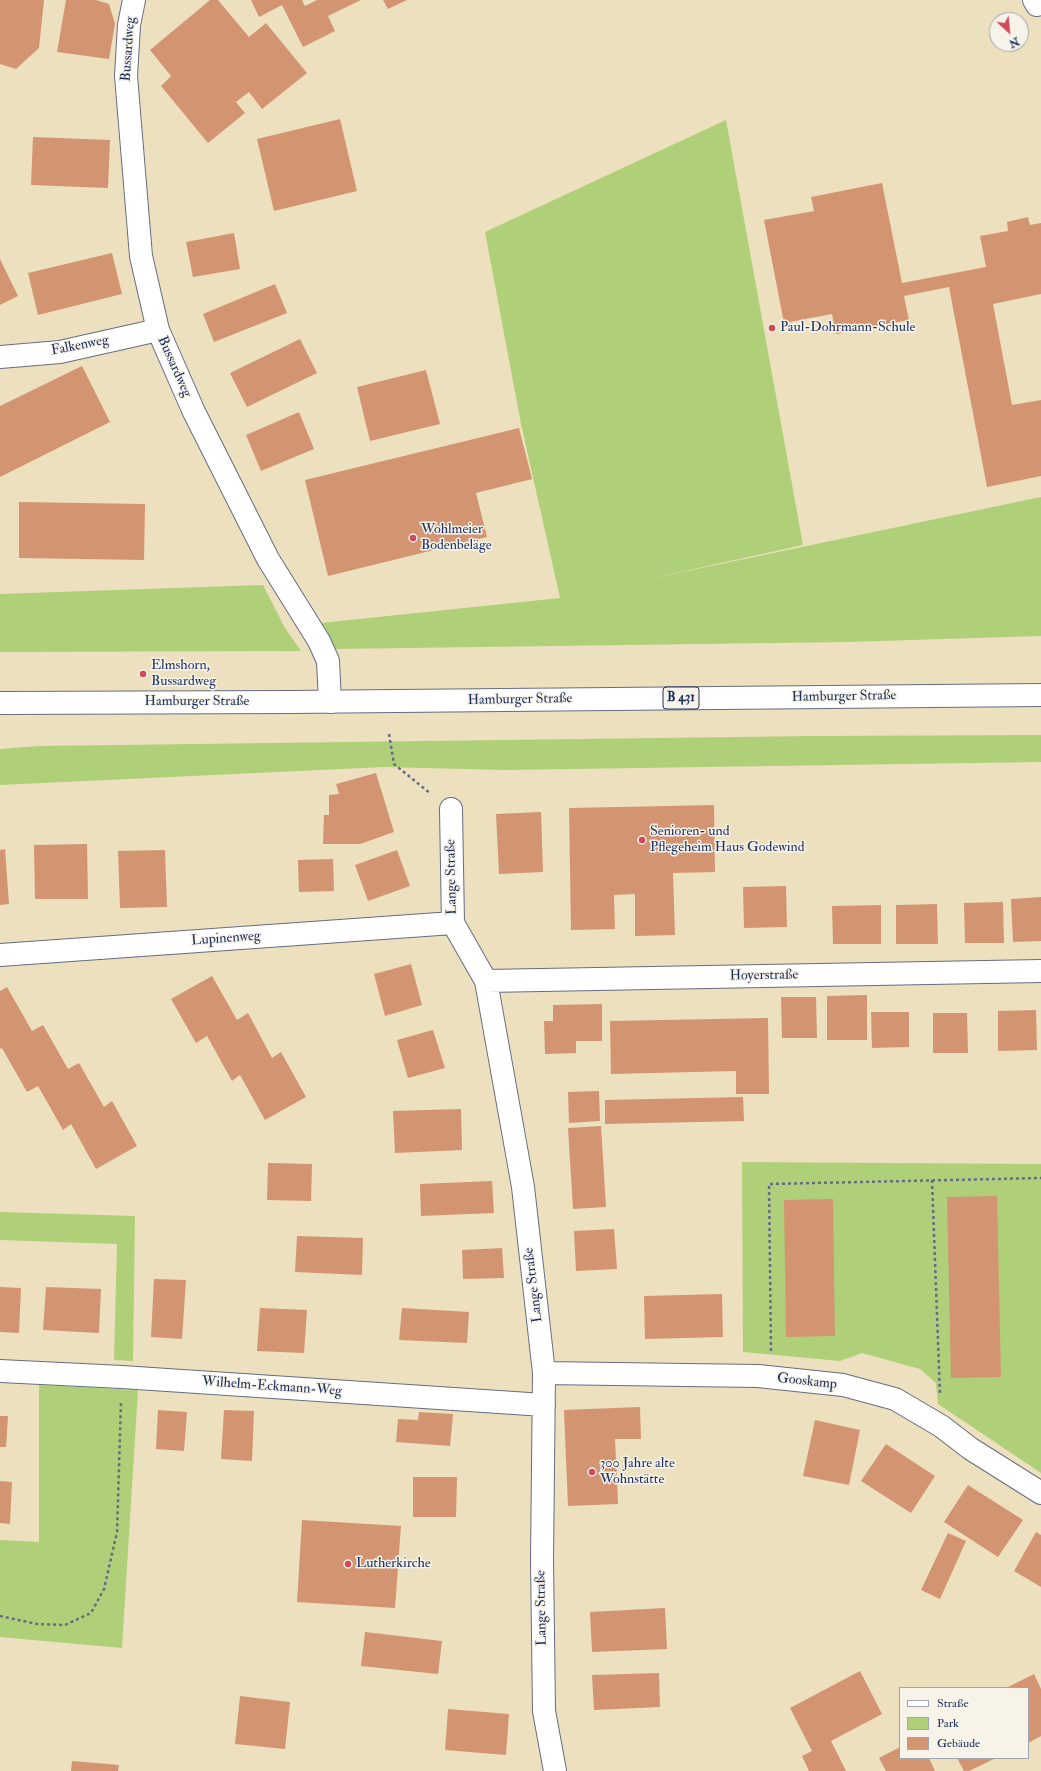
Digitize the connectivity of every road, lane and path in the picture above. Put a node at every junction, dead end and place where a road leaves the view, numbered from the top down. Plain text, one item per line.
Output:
1 (134, 0) edge
2 (158, 330) junction
3 (0, 357) edge
4 (1041, 695) edge
5 (330, 702) junction
6 (0, 703) edge
7 (389, 734) dead end
8 (450, 809) joint
9 (453, 923) junction
10 (0, 955) edge
11 (1041, 971) edge
12 (486, 981) junction
13 (1041, 1178) edge
14 (932, 1180) junction
15 (0, 1371) edge
16 (544, 1373) junction
17 (122, 1377) junction
18 (772, 1378) junction
19 (544, 1405) junction
20 (941, 1426) junction
21 (1041, 1493) edge
22 (0, 1616) edge
23 (555, 1771) edge

1 - 2 street, Bussardweg
2 - 3 street, Falkenweg
2 - 5 street, Bussardweg
4 - 5 street, Hamburger Straße / B 431
5 - 6 street, Hamburger Straße / B 431
7 - 8 path
8 - 9 street, Lange Straße
9 - 10 street, Lupinenweg
9 - 12 street, Lange Straße
11 - 12 street, Hoyerstraße
12 - 16 street, Lange Straße
13 - 14 path
14 - 18 path
14 - 20 path
15 - 17 street, Wilhelm-Eckmann-Weg
16 - 18 street, Gooskamp
16 - 19 street, Lange Straße
17 - 19 street, Wilhelm-Eckmann-Weg
17 - 22 path
18 - 20 street, Gooskamp
19 - 23 street, Lange Straße
20 - 21 street, Gooskamp

